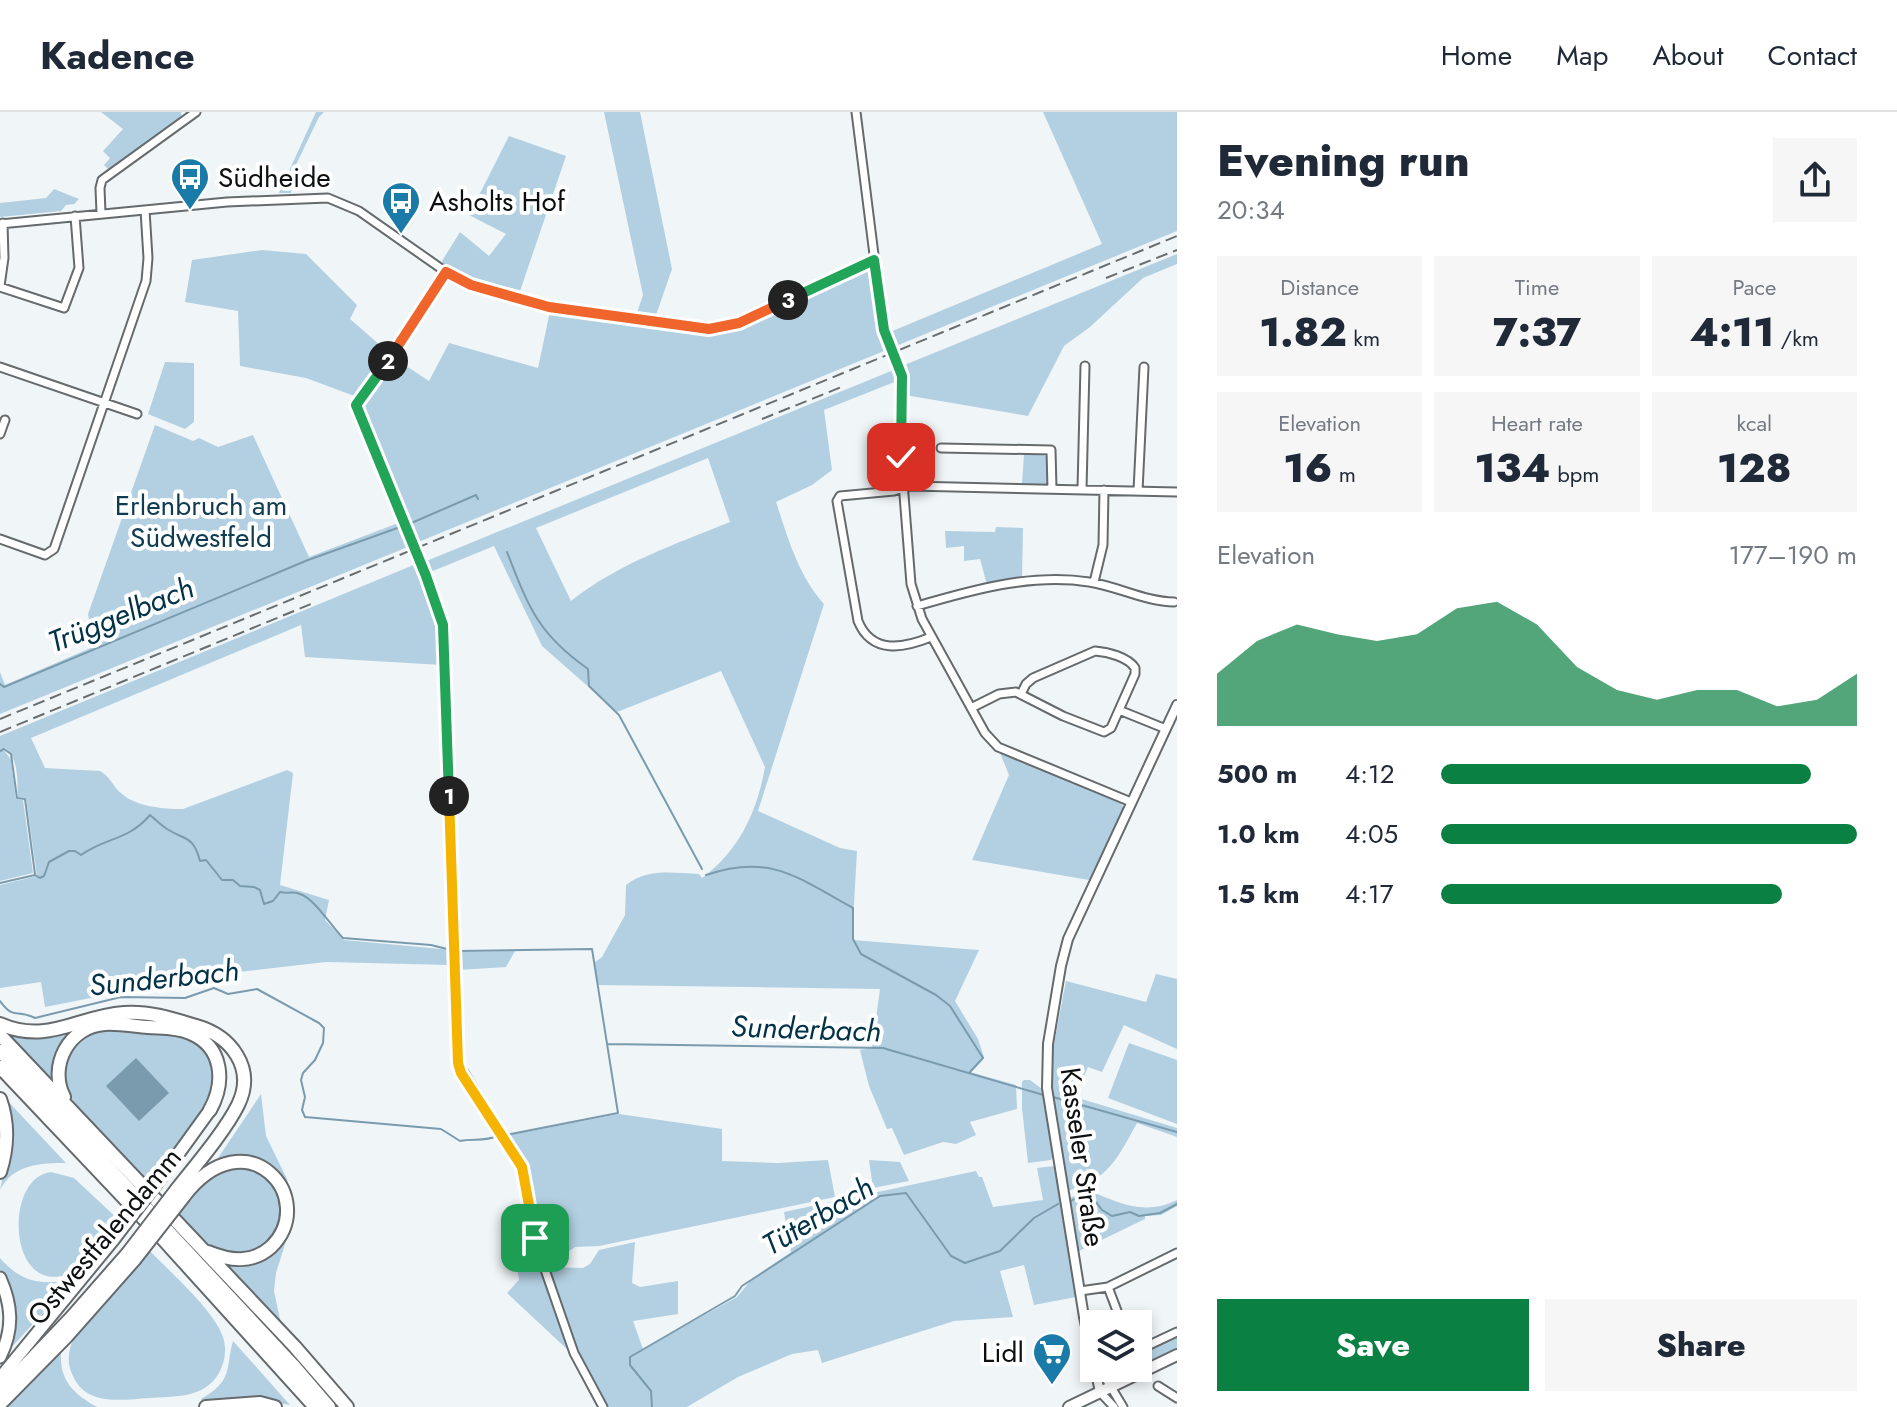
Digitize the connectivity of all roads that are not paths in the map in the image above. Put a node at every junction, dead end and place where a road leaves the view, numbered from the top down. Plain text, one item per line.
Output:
1 (196, 112) edge
2 (856, 112) edge
3 (145, 210) junction
4 (101, 213) junction
5 (75, 216) junction
6 (1, 224) edge
7 (874, 260) junction
8 (446, 272) junction
9 (0, 287) edge
10 (1085, 366) dead end
11 (0, 367) edge
12 (1144, 367) dead end
13 (104, 403) junction
14 (137, 414) dead end
15 (5, 420) dead end
16 (0, 434) edge
17 (941, 448) dead end
18 (902, 488) junction
19 (1052, 489) junction
20 (1082, 489) junction
21 (1104, 490) junction
22 (1138, 491) junction
23 (1177, 492) edge
24 (0, 539) edge
25 (1094, 582) junction
26 (1174, 602) dead end
27 (917, 606) junction
28 (931, 637) junction
29 (1021, 694) junction
30 (1177, 705) edge
31 (971, 708) junction
32 (1119, 710) junction
33 (1166, 729) junction
34 (1131, 802) junction
35 (0, 1024) edge
36 (0, 1035) edge
37 (0, 1051) edge
38 (0, 1067) edge
39 (0, 1099) edge
40 (210, 1110) joint
41 (77, 1116) junction
42 (0, 1172) edge
43 (181, 1193) junction
44 (203, 1250) junction
45 (1177, 1253) edge
46 (131, 1256) junction
47 (0, 1278) edge
48 (1108, 1287) junction
49 (1080, 1291) junction
50 (1084, 1310) edge
51 (1117, 1310) edge
52 (1177, 1332) edge
53 (1152, 1344) edge
54 (1177, 1355) edge
55 (0, 1357) edge
56 (2, 1376) edge
57 (1102, 1382) edge
58 (1104, 1382) edge
59 (1158, 1386) dead end
60 (1105, 1390) junction
61 (0, 1392) edge
62 (1177, 1398) edge
63 (0, 1404) edge
64 (206, 1407) edge
65 (275, 1407) edge
66 (315, 1407) edge
67 (329, 1407) edge
68 (347, 1407) edge
69 (603, 1407) edge
70 (1069, 1407) edge
71 (1114, 1407) edge
72 (1123, 1407) edge

1 - 4 street
2 - 7 street
3 - 4 street
3 - 8 street
3 - 13 street
4 - 5 street
5 - 6 street
5 - 9 street
6 - 9 street
7 - 8 street
7 - 18 street
8 - 69 street
10 - 20 street
11 - 13 street
12 - 22 street
13 - 14 street
13 - 24 street
15 - 16 street
17 - 19 street
18 - 19 street
18 - 27 street
18 - 28 street
19 - 20 street
20 - 21 street
21 - 22 street
21 - 25 street
22 - 23 street
25 - 26 street
25 - 27 street
27 - 28 street
28 - 31 street
29 - 31 street
29 - 32 street
29 - 32 street
30 - 33 street, Kasseler Straße
31 - 34 street
32 - 33 street
33 - 34 street, Kasseler Straße
34 - 49 street, Kasseler Straße
35 - 43 highway, Ostwestfalendamm
36 - 41 highway
37 - 67 highway
38 - 66 highway
39 - 42 highway
40 - 41 highway
40 - 56 highway, bridge
41 - 44 highway
43 - 44 highway
43 - 46 highway, bridge
44 - 68 highway
45 - 48 street
46 - 61 highway, Ostwestfalendamm
46 - 63 highway
47 - 55 highway
48 - 49 street
48 - 51 street
49 - 50 street, Kasseler Straße
52 - 53 street
54 - 60 main road
57 - 60 street, Kasseler Straße
58 - 60 street
59 - 62 street
60 - 70 main road
60 - 71 street
60 - 72 street
64 - 65 highway

